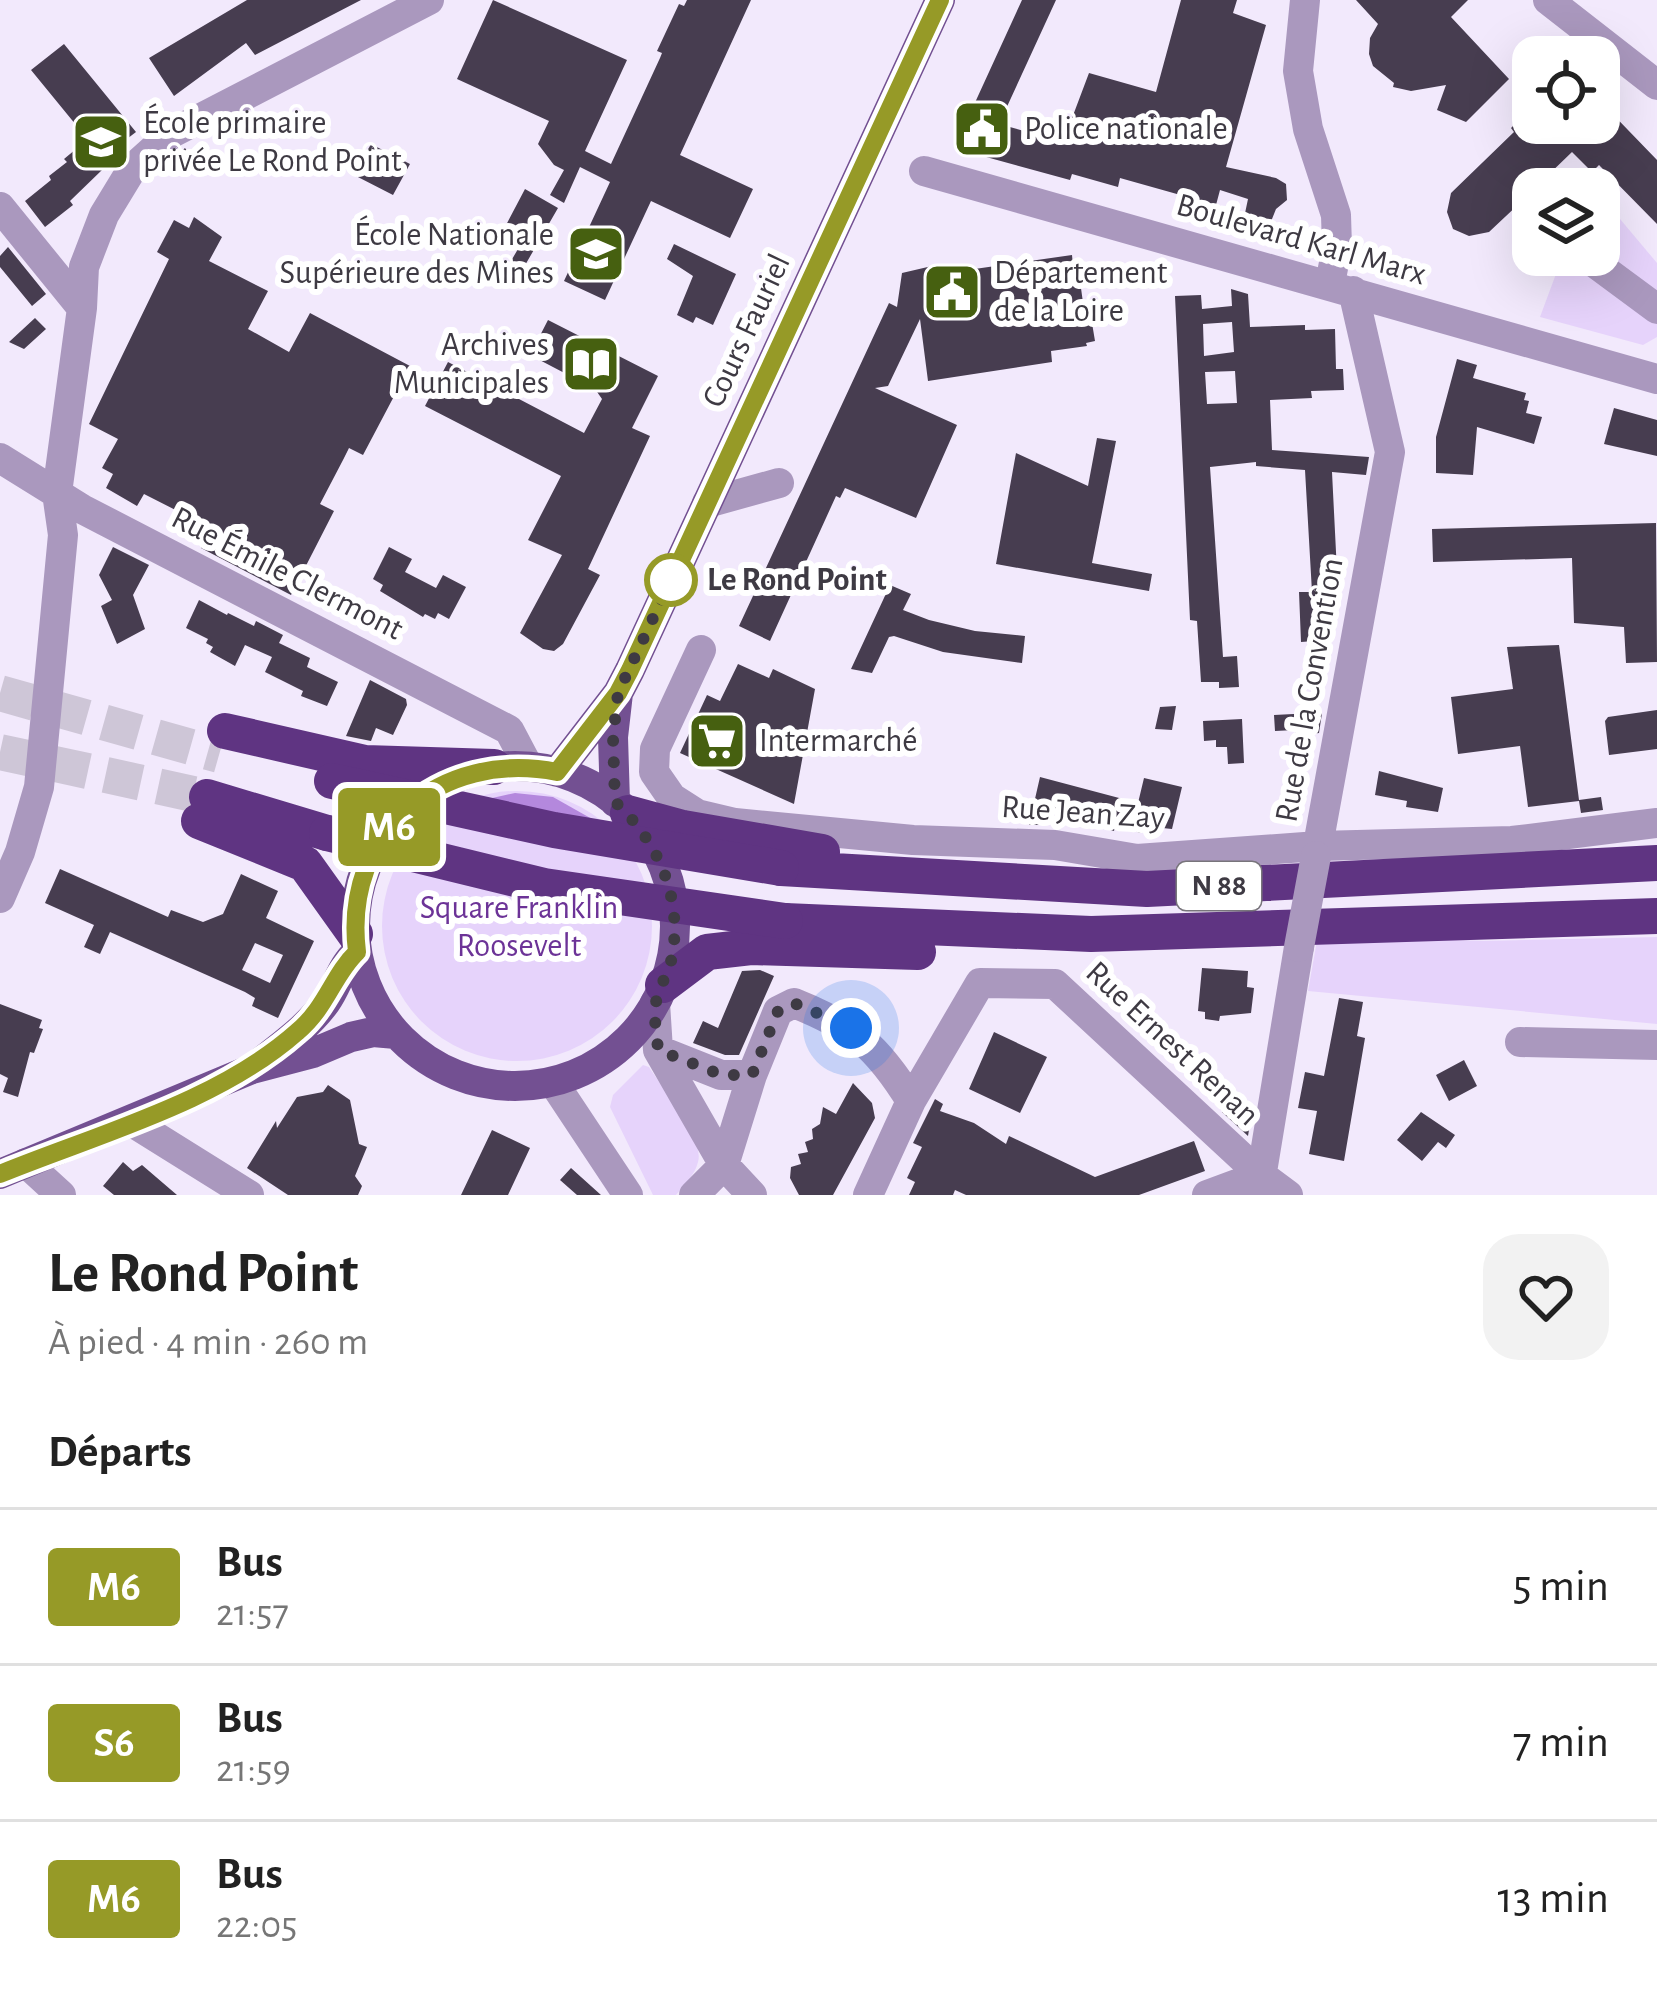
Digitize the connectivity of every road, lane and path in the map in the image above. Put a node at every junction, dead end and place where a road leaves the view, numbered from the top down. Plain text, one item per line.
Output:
1 (429, 0) edge
2 (940, 0) edge
3 (1305, 0) edge
4 (1548, 0) edge
5 (1657, 85) edge
6 (925, 171) dead end
7 (0, 207) edge
8 (1612, 276) edge
9 (1342, 287) junction
10 (82, 308) junction
11 (1657, 309) edge
12 (1657, 379) edge
13 (0, 458) edge
14 (779, 483) dead end
15 (57, 493) junction
16 (707, 502) junction
17 (700, 650) dead end
18 (618, 693) junction
19 (526, 768) junction
20 (621, 807) junction
21 (1657, 824) edge
22 (1317, 851) junction
23 (1657, 863) edge
24 (1147, 889) junction
25 (0, 898) edge
26 (1657, 916) edge
27 (1091, 934) junction
28 (356, 943) junction
29 (659, 994) junction
30 (396, 1034) junction
31 (1520, 1042) dead end
32 (1657, 1045) edge
33 (658, 1050) junction
34 (252, 1069) junction
35 (752, 1075) junction
36 (553, 1082) junction
37 (910, 1101) junction
38 (132, 1122) junction
39 (724, 1165) junction
40 (13, 1169) edge
41 (1260, 1185) edge
42 (61, 1195) edge
43 (248, 1195) edge
44 (628, 1195) edge
45 (694, 1195) edge
46 (752, 1195) edge
47 (868, 1195) edge
48 (1207, 1195) edge
49 (1288, 1195) edge

1 - 10 street
2 - 16 main road, Cours Fauriel
3 - 9 street, Rue de la Convention
4 - 5 street
6 - 9 street, Boulevard Karl Marx
7 - 10 street
8 - 11 street
9 - 12 street, Boulevard Karl Marx
9 - 22 street, Rue de la Convention
10 - 15 street
13 - 15 street, Rue Émile Clermont
14 - 16 street
15 - 19 street, Rue Émile Clermont
15 - 25 street
16 - 18 main road, Cours Fauriel
17 - 22 street, Rue Jean Zay
18 - 19 main road, Cours Fauriel
18 - 20 main road, Cours Fauriel
19 - 20 main road
19 - 24 highway, N 88, bridge
19 - 28 main road
20 - 24 highway
20 - 29 main road
21 - 22 street, Rue Jean Zay
22 - 41 street, Rue de la Convention, bridge
23 - 24 highway, N 88
26 - 27 highway, N 88
27 - 28 highway, N 88, bridge
27 - 29 highway
28 - 30 main road
28 - 34 main road
29 - 33 street
29 - 36 main road
30 - 34 main road
30 - 36 main road
31 - 32 street
33 - 35 street
33 - 39 street
34 - 38 main road
35 - 37 street
35 - 39 street
36 - 44 street
37 - 41 street, Rue Ernest Renan
37 - 47 street, Rue Ernest Renan
38 - 40 main road
38 - 43 street
39 - 45 street
39 - 46 street
40 - 42 street
41 - 48 street
41 - 49 street

